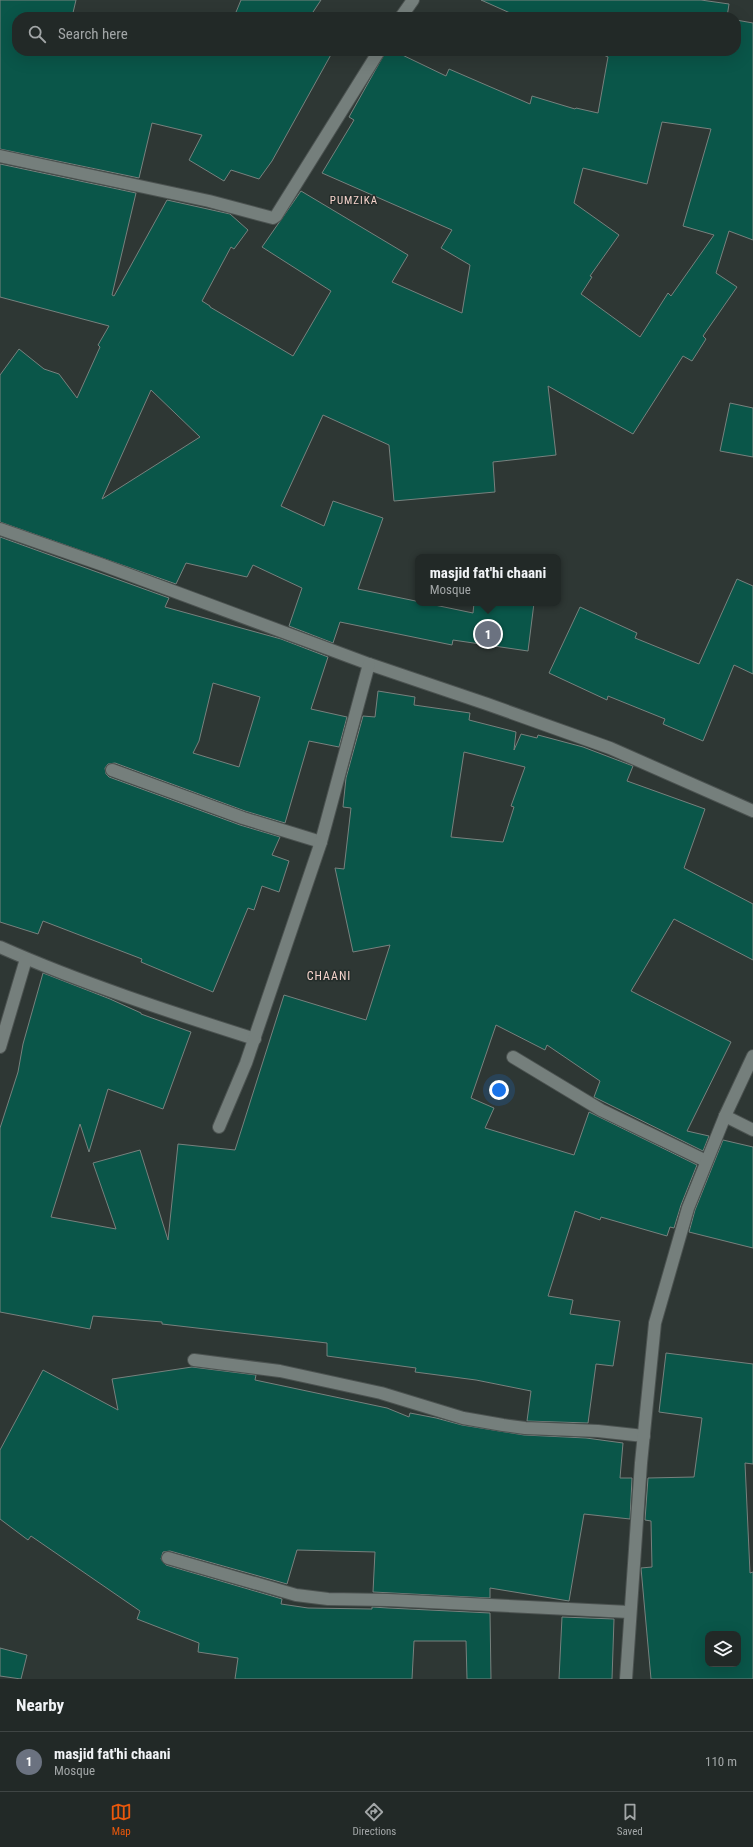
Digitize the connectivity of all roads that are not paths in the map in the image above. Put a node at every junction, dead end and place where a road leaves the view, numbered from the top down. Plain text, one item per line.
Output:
1 (413, 0) edge
2 (405, 12) edge
3 (375, 56) edge
4 (0, 156) edge
5 (0, 529) edge
6 (369, 664) junction
7 (112, 770) dead end
8 (753, 811) edge
9 (321, 842) junction
10 (0, 947) edge
11 (26, 959) junction
12 (255, 1039) junction
13 (0, 1047) edge
14 (753, 1056) edge
15 (513, 1057) dead end
16 (725, 1116) junction
17 (219, 1127) dead end
18 (753, 1130) edge
19 (706, 1161) junction
20 (194, 1360) dead end
21 (644, 1436) junction
22 (168, 1558) dead end
23 (629, 1612) junction
24 (626, 1679) edge

1 - 2 street
3 - 4 street
5 - 6 street
6 - 8 street
6 - 9 street
7 - 9 street
9 - 12 street
10 - 11 street
11 - 12 street
11 - 13 street
12 - 17 street
14 - 16 street
15 - 19 street
16 - 18 street
16 - 19 street
19 - 21 street
20 - 21 street
21 - 23 street
22 - 23 street
23 - 24 street

